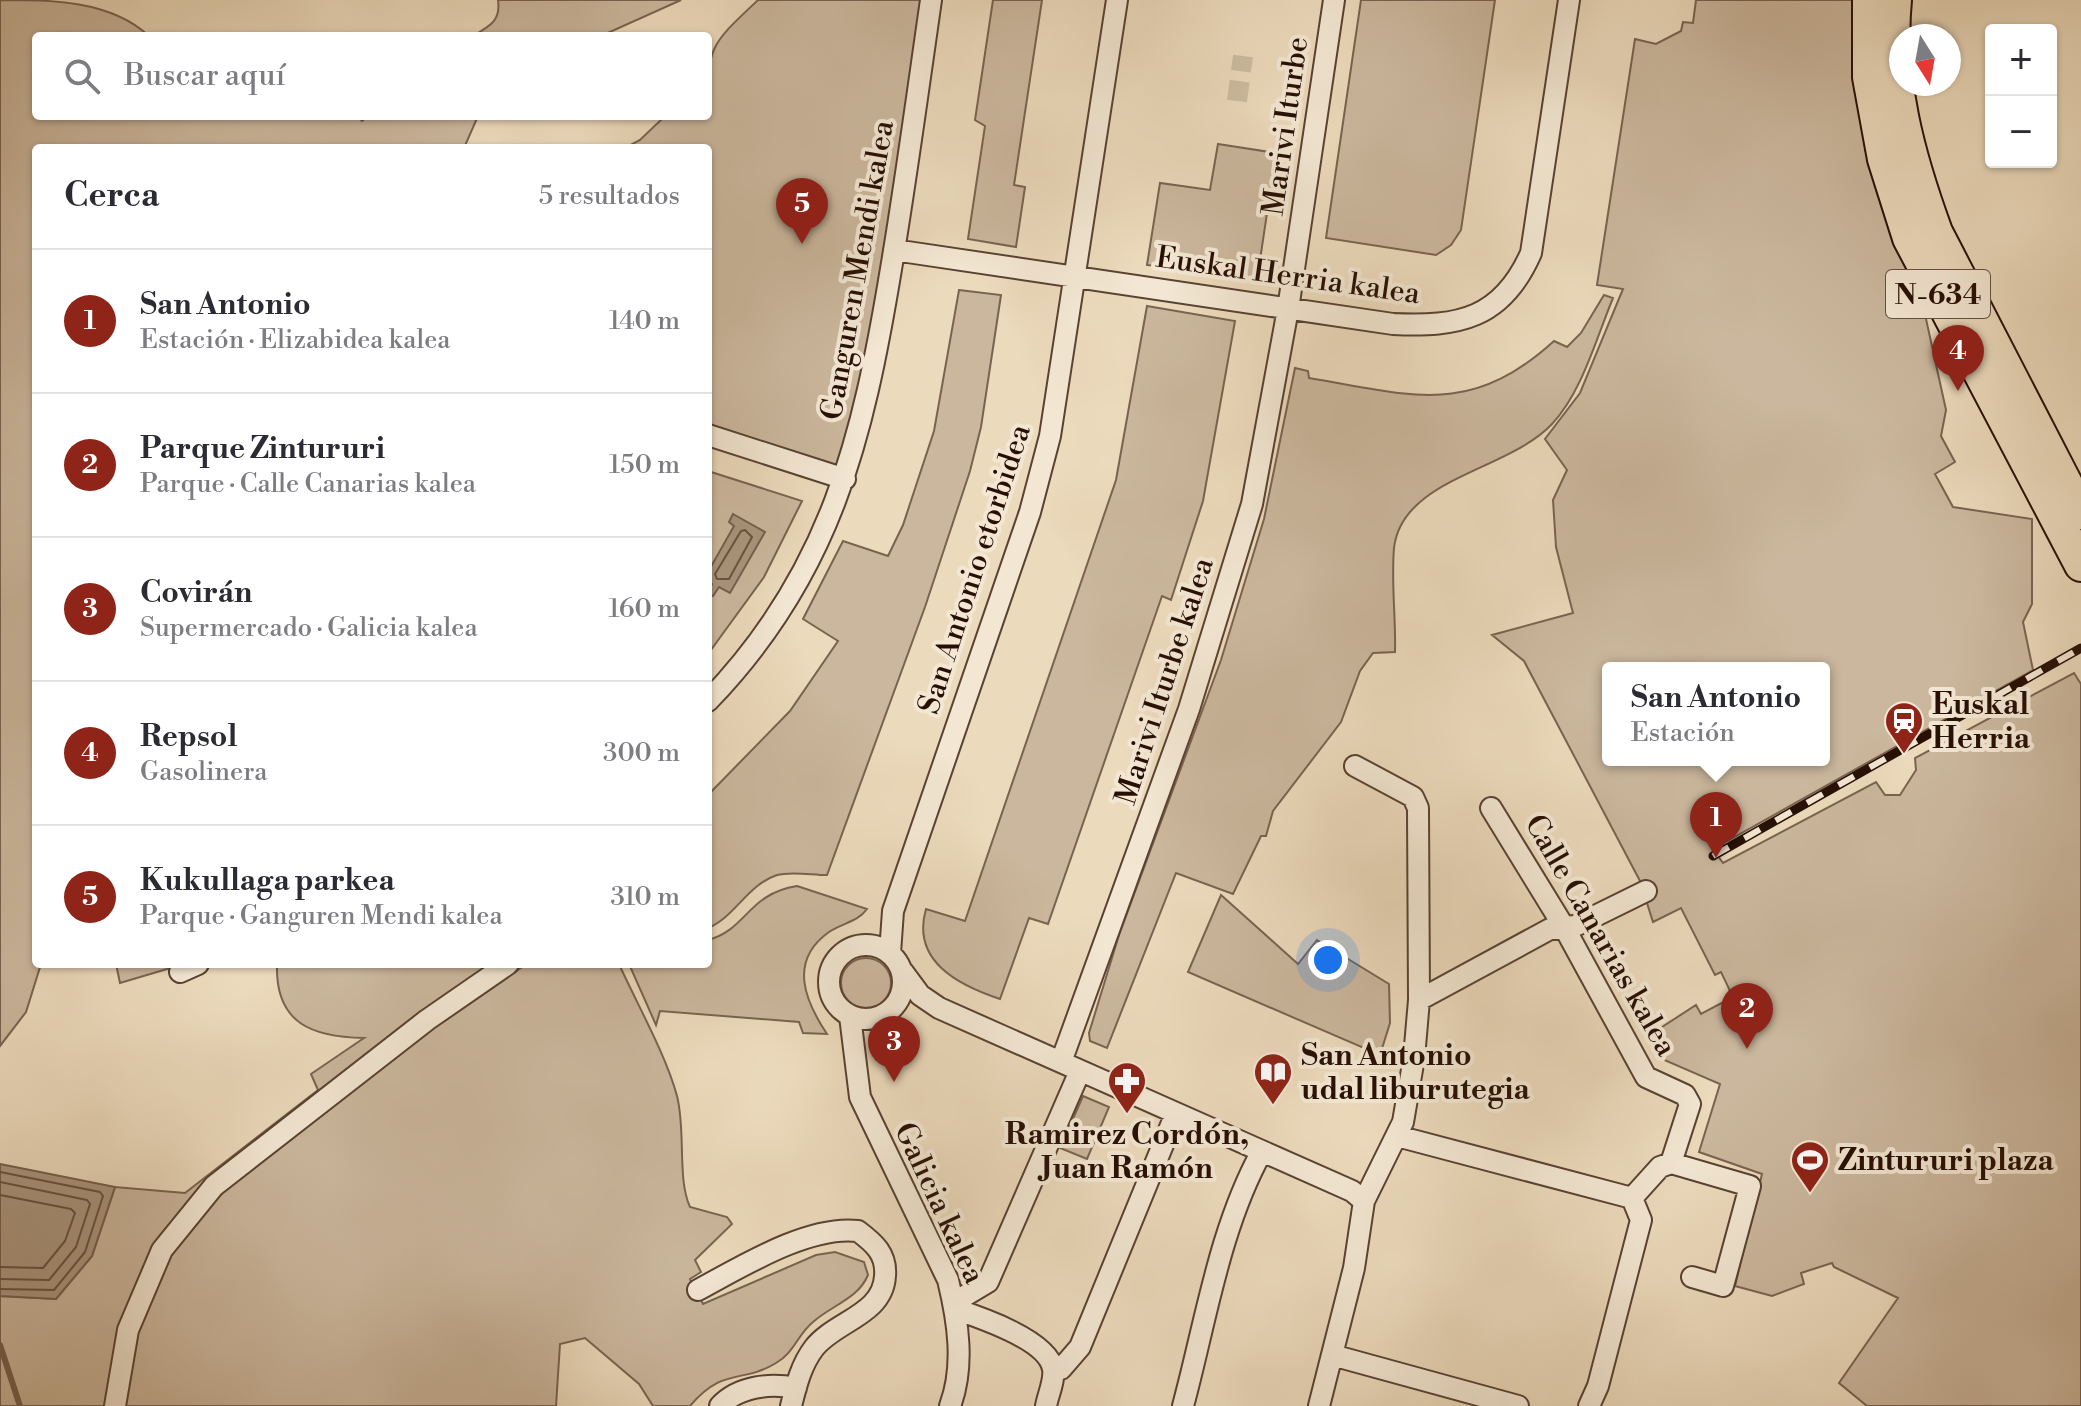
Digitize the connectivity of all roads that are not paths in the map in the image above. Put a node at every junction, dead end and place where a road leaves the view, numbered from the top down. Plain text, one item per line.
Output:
1 (931, 0) edge
2 (1117, 0) edge
3 (1334, 0) edge
4 (1569, 0) edge
5 (1869, 0) edge
6 (1895, 0) edge
7 (894, 250) junction
8 (1076, 276) junction
9 (1288, 309) junction
10 (712, 436) edge
11 (845, 479) junction
12 (2081, 513) edge
13 (2081, 565) edge
14 (712, 697) edge
15 (1355, 766) dead end
16 (1491, 808) dead end
17 (1646, 891) dead end
18 (893, 911) junction
19 (1564, 927) junction
20 (867, 944) junction
21 (890, 953) junction
22 (502, 968) edge
23 (903, 972) junction
24 (1419, 1000) junction
25 (896, 1006) junction
26 (939, 1008) junction
27 (850, 1016) junction
28 (874, 1019) junction
29 (1071, 1066) junction
30 (854, 1075) junction
31 (1176, 1113) junction
32 (1397, 1136) junction
33 (1262, 1151) junction
34 (1671, 1163) junction
35 (1632, 1198) junction
36 (1364, 1201) junction
37 (1692, 1277) dead end
38 (698, 1290) dead end
39 (955, 1309) junction
40 (1332, 1355) junction
41 (1054, 1371) junction
42 (793, 1397) edge
43 (115, 1406) edge
44 (720, 1406) edge
45 (950, 1406) edge
46 (1046, 1406) edge
47 (1183, 1406) edge
48 (1319, 1406) edge
49 (1518, 1406) edge
50 (1589, 1406) edge

1 - 7 street, Ganguren Mendi kalea
2 - 8 street, San Antonio etorbidea
3 - 9 street, Marivi Iturbe
4 - 9 street, Euskal Herria kalea
5 - 13 highway, N-634
6 - 12 highway, N-634
7 - 8 street, Euskal Herria kalea
7 - 11 street, Ganguren Mendi kalea
8 - 9 street, Euskal Herria kalea
8 - 18 street, San Antonio etorbidea
9 - 29 street, Marivi Iturbe kalea
10 - 11 street
11 - 14 street, Ganguren Mendi kalea
15 - 24 street
16 - 19 street, Calle Canarias kalea
17 - 19 street
18 - 20 street, San Antonio etorbidea
18 - 21 street, San Antonio etorbidea
19 - 24 street
19 - 34 street, Calle Canarias kalea
20 - 21 street
20 - 27 street
21 - 23 street
22 - 43 street
23 - 25 street
23 - 26 street
24 - 32 street
25 - 26 street
25 - 28 street
26 - 29 street
27 - 28 street
27 - 30 street, Galicia kalea
28 - 30 street
29 - 31 street
29 - 39 street, Marivi Iturbe kalea
30 - 39 street, Galicia kalea
31 - 33 street
31 - 41 street
32 - 35 street
32 - 36 street
33 - 36 street
33 - 47 street
34 - 35 street
34 - 37 street
35 - 50 street
36 - 40 street
38 - 42 street
39 - 41 street
39 - 45 street, Galicia kalea
40 - 48 street
40 - 49 street
41 - 46 street
42 - 44 street

